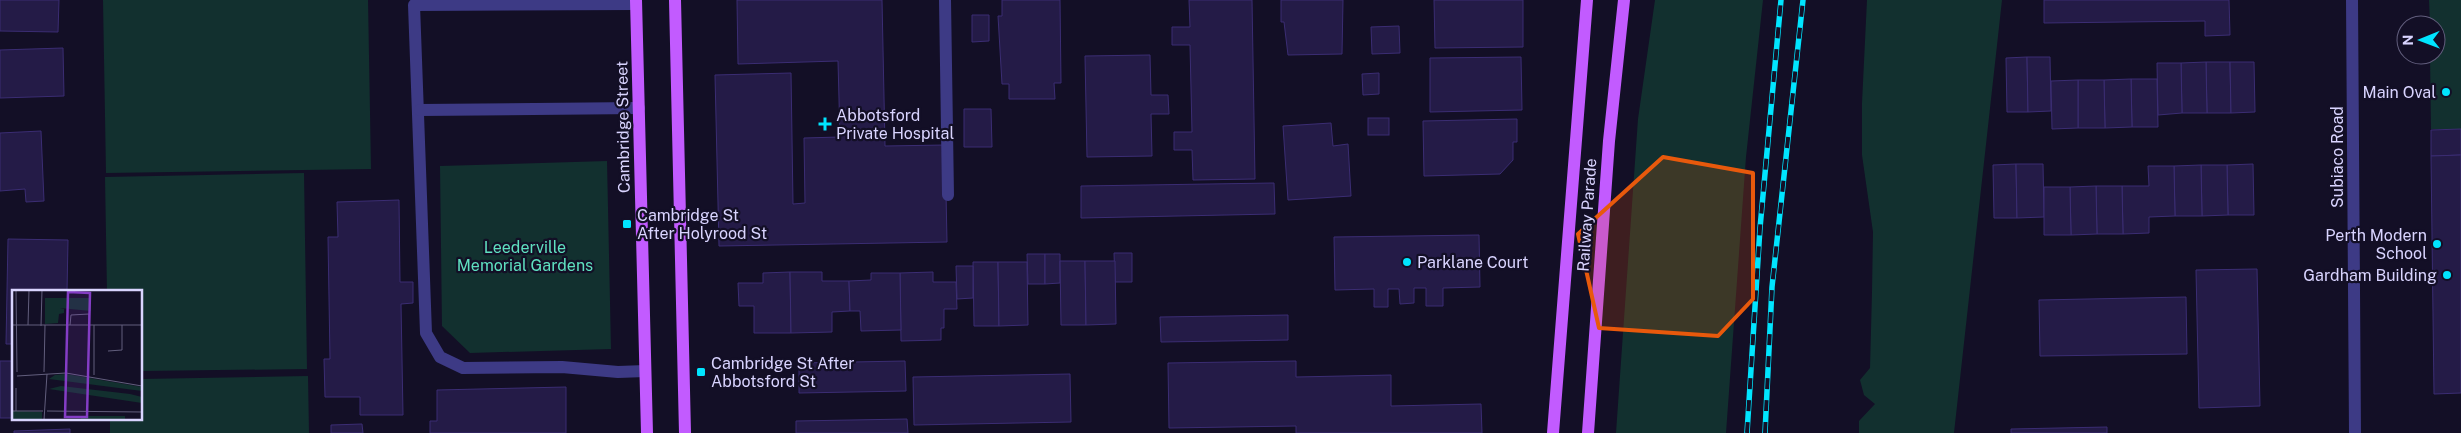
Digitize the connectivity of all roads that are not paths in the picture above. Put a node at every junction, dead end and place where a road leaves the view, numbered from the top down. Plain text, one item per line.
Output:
1 (675, 0) edge
2 (945, 0) edge
3 (1587, 0) edge
4 (1624, 0) edge
5 (2352, 0) edge
6 (636, 2) edge
7 (639, 108) junction
8 (420, 110) junction
9 (948, 195) dead end
10 (645, 371) junction
11 (647, 433) edge
12 (685, 433) edge
13 (1553, 433) edge
14 (1588, 433) edge
15 (2355, 433) edge

1 - 12 main road
2 - 9 street
3 - 13 main road, Railway Parade
4 - 14 main road, Railway Parade
5 - 15 street, Subiaco Road
6 - 7 main road, Cambridge Street
6 - 8 street
7 - 8 street
7 - 10 main road, Cambridge Street
8 - 10 street
10 - 11 main road, Cambridge Street

